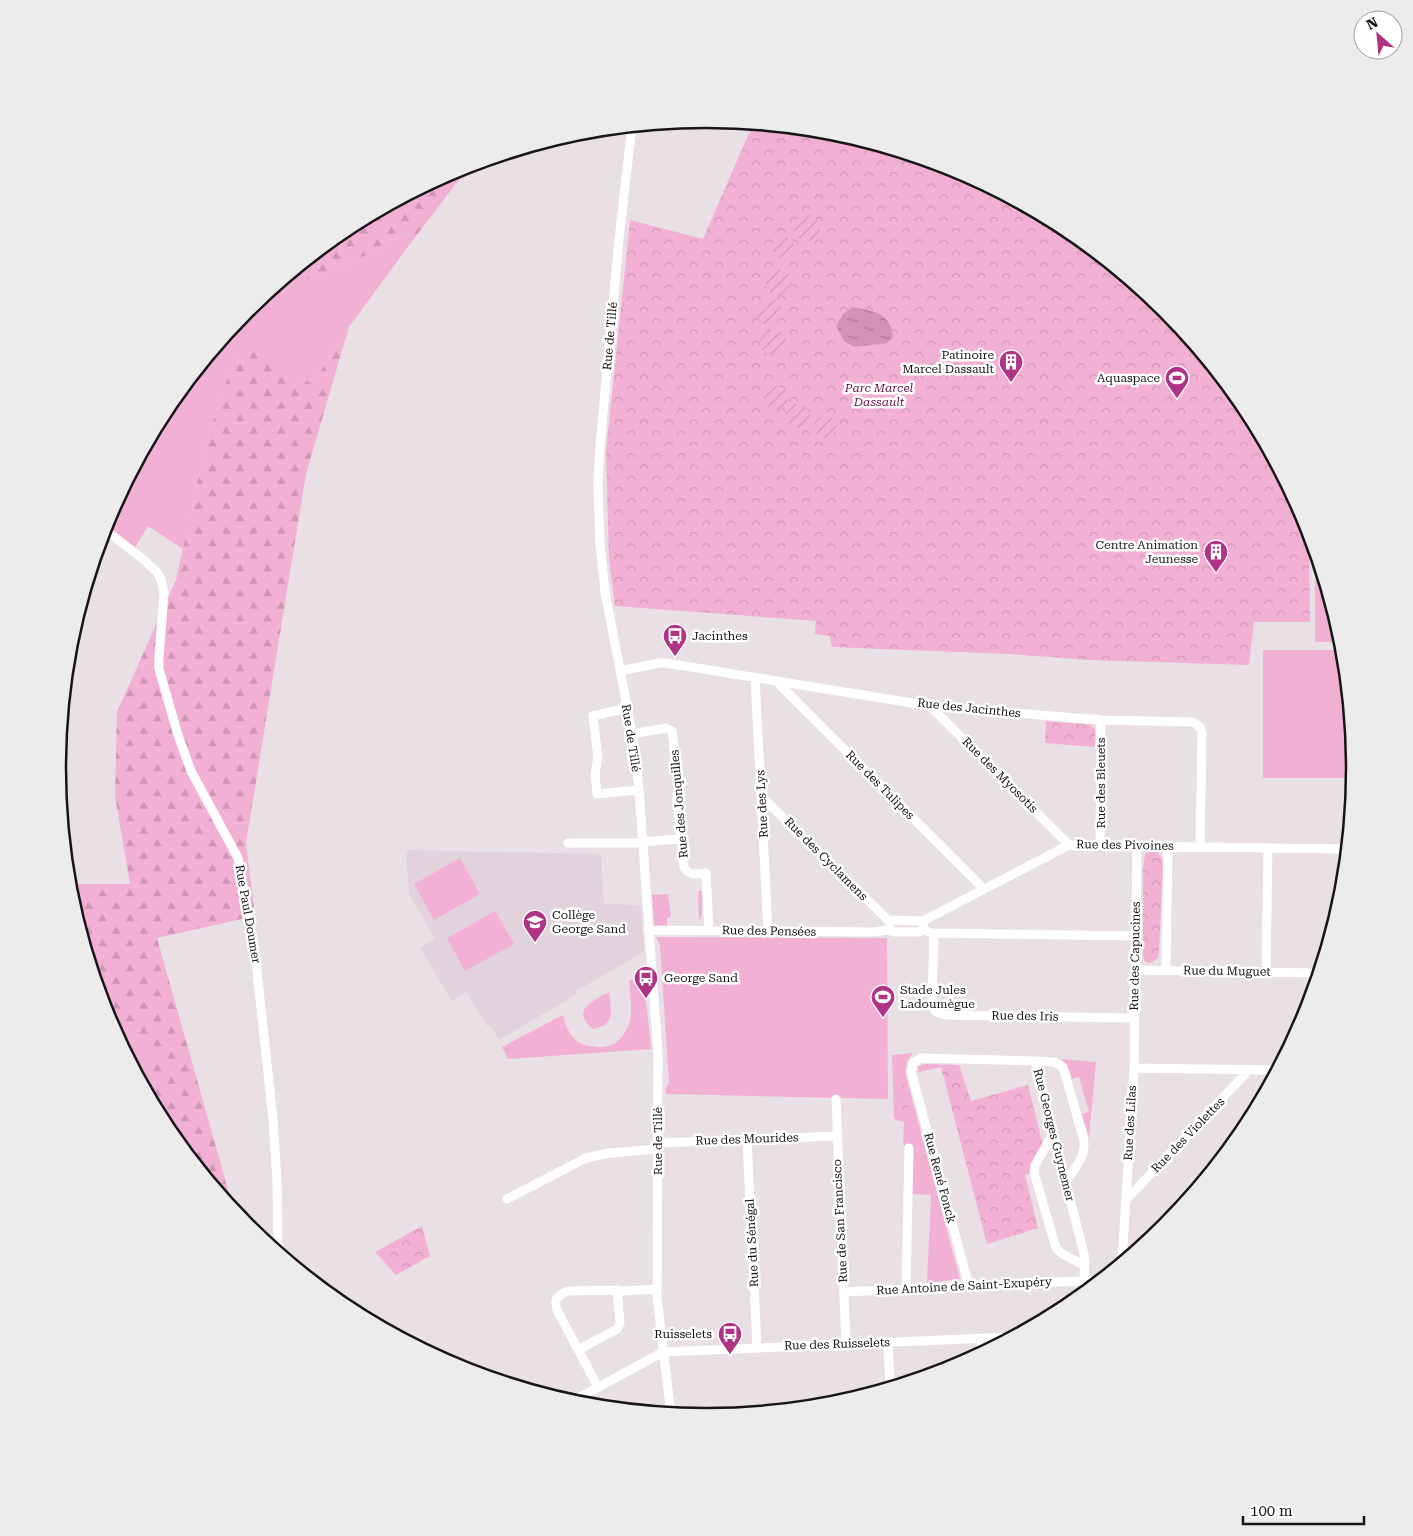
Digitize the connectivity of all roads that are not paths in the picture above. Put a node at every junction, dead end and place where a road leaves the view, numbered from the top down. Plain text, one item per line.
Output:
1 (631, 132) edge
2 (111, 534) edge
3 (620, 671) junction
4 (755, 677) junction
5 (776, 681) junction
6 (930, 706) junction
7 (628, 708) junction
8 (1101, 720) junction
9 (632, 734) junction
10 (639, 790) junction
11 (761, 796) junction
12 (680, 839) junction
13 (642, 842) junction
14 (568, 843) dead end
15 (1069, 844) junction
16 (1100, 845) junction
17 (1137, 845) junction
18 (1168, 846) junction
19 (1200, 846) junction
20 (1268, 848) junction
21 (1341, 849) edge
22 (982, 889) junction
23 (922, 925) junction
24 (889, 926) junction
25 (648, 930) junction
26 (709, 930) junction
27 (768, 931) junction
28 (934, 933) junction
29 (1136, 936) junction
30 (1135, 970) junction
31 (1166, 970) junction
32 (1266, 972) junction
33 (1313, 973) edge
34 (1134, 1018) junction
35 (1035, 1061) junction
36 (1134, 1068) junction
37 (1250, 1069) junction
38 (1271, 1070) edge
39 (911, 1071) joint
40 (836, 1098) dead end
41 (1053, 1134) junction
42 (836, 1136) junction
43 (747, 1139) junction
44 (658, 1146) junction
45 (908, 1148) dead end
46 (1065, 1183) junction
47 (507, 1199) dead end
48 (1126, 1200) junction
49 (278, 1243) edge
50 (1122, 1254) edge
51 (1085, 1266) junction
52 (1084, 1280) junction
53 (1090, 1280) edge
54 (1084, 1285) edge
55 (969, 1286) junction
56 (657, 1289) junction
57 (906, 1289) junction
58 (617, 1290) junction
59 (844, 1292) junction
60 (998, 1337) edge
61 (981, 1338) junction
62 (888, 1342) junction
63 (846, 1344) junction
64 (981, 1346) edge
65 (757, 1348) junction
66 (578, 1350) junction
67 (663, 1352) junction
68 (890, 1381) edge
69 (598, 1387) junction
70 (582, 1396) edge
71 (670, 1407) edge

1 - 3 street, Rue de Tillé
2 - 49 street, Rue Paul Doumer
3 - 4 street, Rue des Jacinthes
3 - 7 street, Rue de Tillé
4 - 5 street, Rue des Jacinthes
4 - 11 street, Rue des Lys
5 - 6 street, Rue des Jacinthes
5 - 22 street, Rue des Tulipes
6 - 8 street, Rue des Jacinthes
6 - 15 street, Rue des Myosotis
7 - 9 street, Rue de Tillé
7 - 10 street
8 - 16 street, Rue des Bleuets
8 - 19 street, Rue des Jacinthes
9 - 10 street, Rue de Tillé
9 - 12 street, Rue des Jonquilles
10 - 13 street, Rue de Tillé
11 - 24 street, Rue des Cyclamens
11 - 27 street, Rue des Lys
12 - 13 street
12 - 26 street, Rue des Jonquilles
13 - 14 street
13 - 25 street, Rue de Tillé
15 - 16 street, Rue des Pivoines
15 - 22 street, Rue des Pivoines
16 - 17 street, Rue des Pivoines
17 - 18 street, Rue des Pivoines
17 - 29 street, Rue des Capucines
18 - 19 street, Rue des Pivoines
18 - 31 street
19 - 20 street, Rue des Pivoines
20 - 21 street, Rue des Pivoines
20 - 32 street
22 - 23 street, Rue des Pivoines
23 - 24 street, Rue des Pensées
23 - 28 street, Rue des Pensées
24 - 27 street, Rue des Pensées
25 - 26 street, Rue des Pensées
25 - 44 street, Rue de Tillé
26 - 27 street, Rue des Pensées
28 - 29 street, Rue des Pensées
28 - 34 street, Rue des Iris
29 - 30 street, Rue des Capucines
30 - 31 street, Rue du Muguet
30 - 34 street, Rue des Capucines
31 - 32 street, Rue du Muguet
32 - 33 street, Rue du Muguet
34 - 36 street, Rue des Capucines
35 - 39 street, Rue Georges Guynemer
35 - 41 street, Rue Georges Guynemer
35 - 46 street
36 - 37 street, Rue des Lilas
36 - 48 street, Rue des Lilas
37 - 38 street, Rue des Lilas
37 - 48 street, Rue des Violettes
39 - 55 street, Rue René Fonck
40 - 42 street, Rue de San Francisco
41 - 46 street, Rue Georges Guynemer
41 - 51 street
42 - 43 street, Rue des Mourides
42 - 59 street, Rue de San Francisco
43 - 44 street, Rue des Mourides
43 - 65 street, Rue du Sénégal
44 - 47 street, Rue des Mourides
44 - 56 street, Rue de Tillé
45 - 57 street
46 - 51 street, Rue Georges Guynemer
48 - 50 street, Rue des Lilas
51 - 52 street, Rue Georges Guynemer
52 - 53 street, Rue Antoine de Saint-Exupéry
52 - 54 street, Rue Georges Guynemer
52 - 55 street, Rue Antoine de Saint-Exupéry
55 - 57 street, Rue Antoine de Saint-Exupéry
56 - 58 street
56 - 67 street, Rue de Tillé
57 - 59 street, Rue Antoine de Saint-Exupéry
58 - 66 street
58 - 66 street
59 - 63 street, Rue de San Francisco
60 - 61 street, Rue des Ruisselets
61 - 62 street, Rue des Ruisselets
61 - 64 street
62 - 63 street, Rue des Ruisselets
62 - 68 street
63 - 65 street, Rue des Ruisselets
65 - 67 street, Rue des Ruisselets
66 - 69 street
67 - 69 street
67 - 71 street, Rue de Tillé
69 - 70 street

